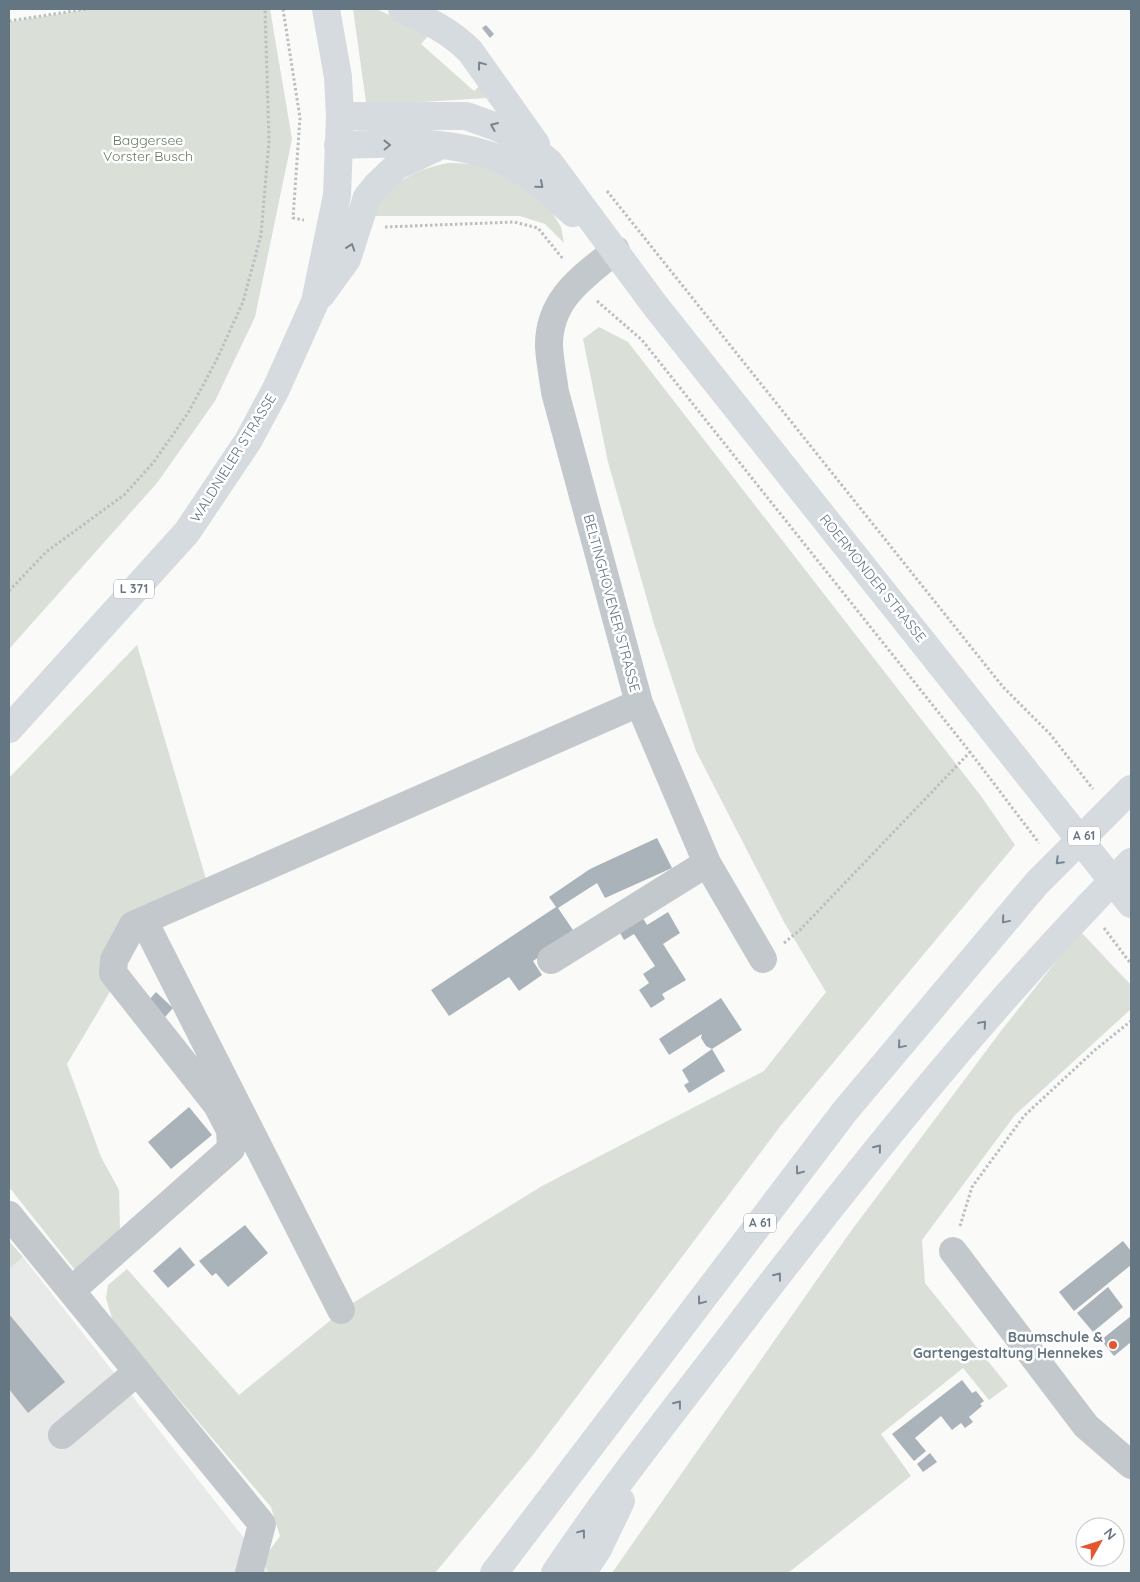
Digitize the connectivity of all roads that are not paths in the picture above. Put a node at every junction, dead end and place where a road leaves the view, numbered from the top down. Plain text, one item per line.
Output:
1 (326, 9) edge
2 (402, 9) edge
3 (340, 116) junction
4 (338, 145) junction
5 (443, 145) junction
6 (549, 162) junction
7 (616, 250) junction
8 (316, 302) junction
9 (639, 703) junction
10 (9, 729) edge
11 (1131, 789) edge
12 (1131, 862) edge
13 (707, 863) junction
14 (1131, 904) edge
15 (144, 921) junction
16 (764, 959) road end
17 (551, 960) dead end
18 (9, 1215) edge
19 (953, 1251) road end
20 (72, 1290) junction
21 (341, 1310) dead end
22 (137, 1372) junction
23 (62, 1435) dead end
24 (649, 1443) junction
25 (1131, 1465) edge
26 (248, 1573) edge
27 (494, 1573) edge
28 (554, 1573) edge
29 (582, 1573) edge

1 - 3 main road, WALDNIELER STRASSE / L 371
6 -> 2 main road
3 - 4 main road, WALDNIELER STRASSE / L 371
6 -> 3 main road, ROERMONDER STRASSE
4 -> 5 main road, ROERMONDER STRASSE
4 - 8 main road, WALDNIELER STRASSE / L 371
5 -> 7 main road, ROERMONDER STRASSE
8 -> 5 main road
6 - 7 main road, ROERMONDER STRASSE
7 - 9 street, BELTINGHOVENER STRASSE
7 - 14 main road, ROERMONDER STRASSE
8 - 10 main road, WALDNIELER STRASSE / L 371
9 - 13 street, BELTINGHOVENER STRASSE
9 - 15 street
11 -> 27 main road, A 61
24 -> 12 main road
13 - 16 street, BELTINGHOVENER STRASSE
13 - 17 street
15 - 20 street
15 - 21 street
18 - 20 street
19 - 25 street
20 - 22 street
22 - 23 street
22 - 26 street
28 -> 24 main road
24 - 29 main road

